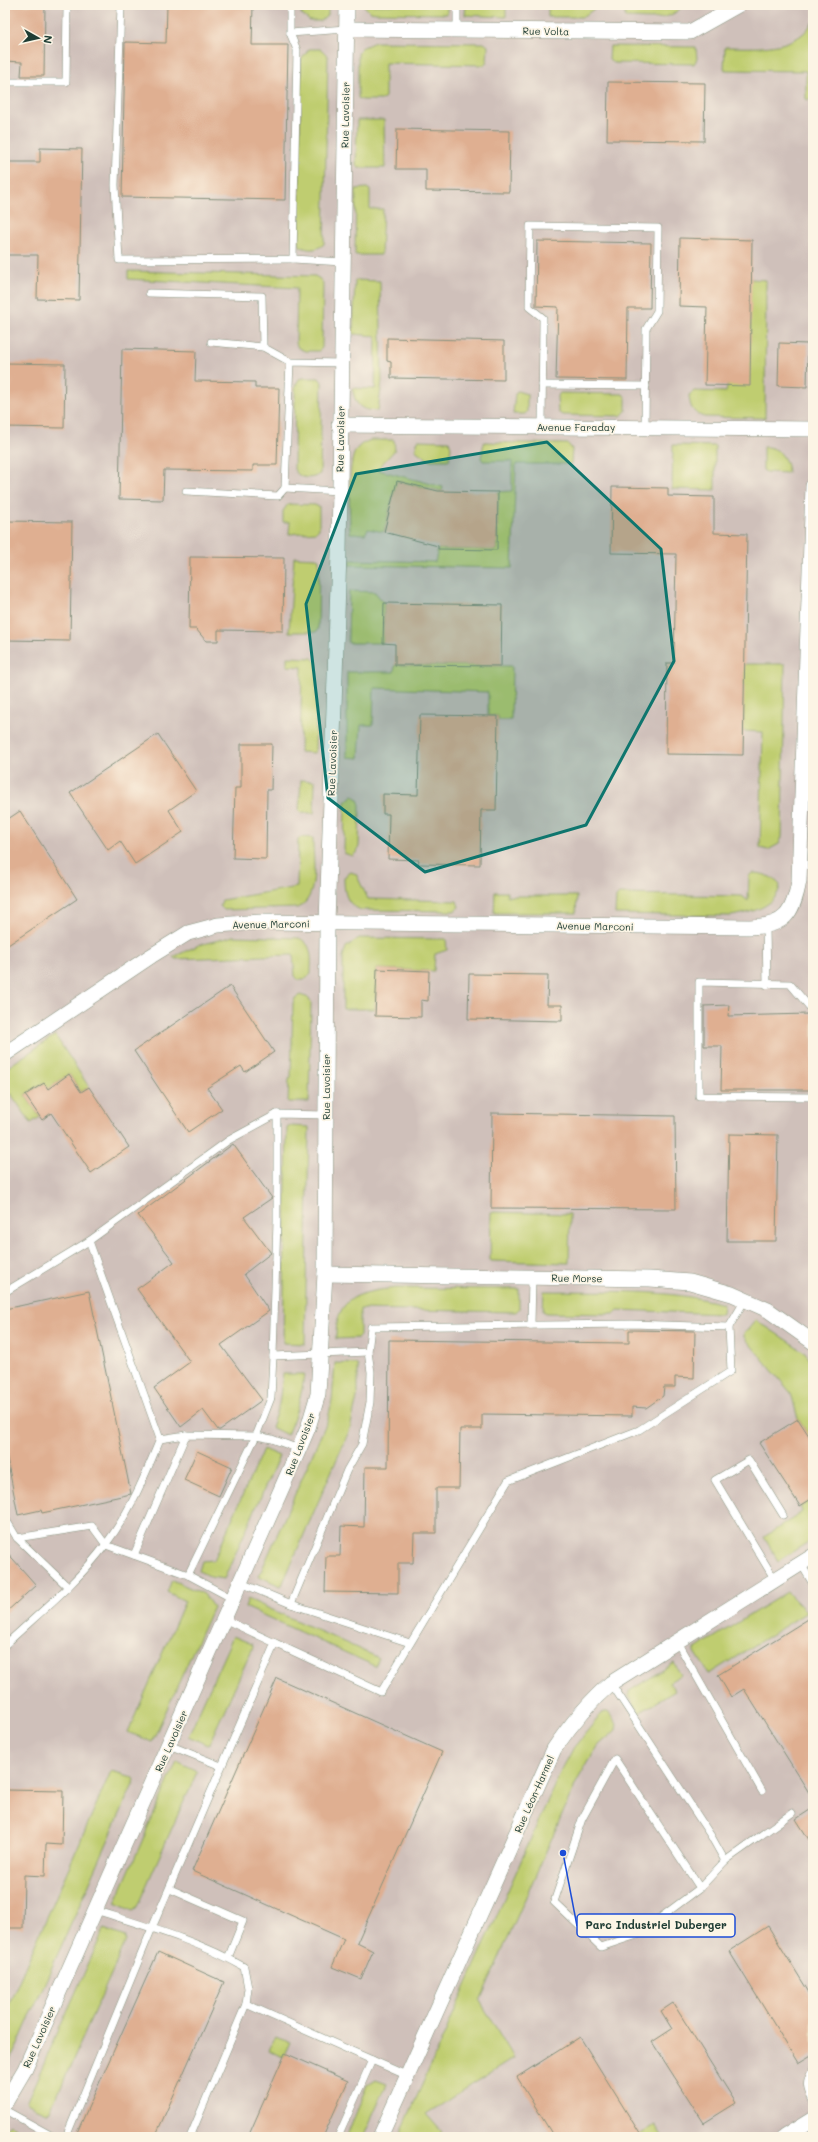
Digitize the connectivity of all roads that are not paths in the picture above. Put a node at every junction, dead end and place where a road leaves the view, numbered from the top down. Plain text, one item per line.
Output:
1 (67, 5) edge
2 (121, 5) edge
3 (290, 5) edge
4 (347, 5) edge
5 (457, 5) edge
6 (738, 5) edge
7 (346, 28) junction
8 (456, 30) junction
9 (290, 33) junction
10 (5, 82) edge
11 (293, 259) junction
12 (342, 262) junction
13 (148, 293) dead end
14 (211, 342) dead end
15 (263, 347) junction
16 (290, 362) junction
17 (341, 363) junction
18 (542, 385) junction
19 (646, 386) junction
20 (339, 425) junction
21 (542, 427) junction
22 (645, 428) junction
23 (813, 429) edge
24 (813, 486) edge
25 (285, 488) junction
26 (186, 491) dead end
27 (339, 491) junction
28 (327, 923) junction
29 (766, 927) junction
30 (767, 984) junction
31 (813, 1011) edge
32 (5, 1054) edge
33 (813, 1097) edge
34 (277, 1114) junction
35 (326, 1115) junction
36 (89, 1241) junction
37 (325, 1274) junction
38 (532, 1277) junction
39 (5, 1292) edge
40 (745, 1300) junction
41 (531, 1326) junction
42 (729, 1327) junction
43 (813, 1342) edge
44 (368, 1352) junction
45 (321, 1353) junction
46 (273, 1356) junction
47 (186, 1435) junction
48 (256, 1436) junction
49 (160, 1439) junction
50 (299, 1449) junction
51 (783, 1515) dead end
52 (5, 1518) edge
53 (17, 1538) junction
54 (106, 1545) junction
55 (134, 1555) junction
56 (807, 1560) edge
57 (188, 1575) junction
58 (775, 1580) junction
59 (240, 1583) junction
60 (813, 1584) edge
61 (68, 1587) junction
62 (233, 1599) junction
63 (291, 1604) junction
64 (224, 1619) junction
65 (677, 1642) junction
66 (275, 1643) junction
67 (410, 1643) junction
68 (5, 1645) edge
69 (611, 1684) junction
70 (169, 1745) junction
71 (221, 1766) junction
72 (762, 1791) dead end
73 (792, 1813) dead end
74 (725, 1861) junction
75 (700, 1888) junction
76 (170, 1889) junction
77 (95, 1910) junction
78 (152, 1928) junction
79 (228, 1958) junction
80 (246, 2004) junction
81 (372, 2060) junction
82 (813, 2070) edge
83 (408, 2076) junction
84 (813, 2101) edge
85 (5, 2103) edge
86 (5, 2110) edge
87 (813, 2119) edge
88 (54, 2137) edge
89 (66, 2137) edge
90 (190, 2137) edge
91 (338, 2137) edge
92 (380, 2137) edge
93 (784, 2137) edge

1 - 10 lane
2 - 11 lane
3 - 9 lane
4 - 7 street, Rue Lavoisier
5 - 8 lane
6 - 8 street, Rue Volta
7 - 8 street, Rue Volta
7 - 9 lane
7 - 12 street, Rue Lavoisier
9 - 11 lane
11 - 12 lane
12 - 17 street, Rue Lavoisier
13 - 15 lane
14 - 15 lane
15 - 16 lane
16 - 17 lane
16 - 25 lane
17 - 20 street, Rue Lavoisier
18 - 19 lane
18 - 19 lane
18 - 21 lane
19 - 22 lane
20 - 21 street, Avenue Faraday
20 - 27 street, Rue Lavoisier
21 - 22 street, Avenue Faraday
22 - 23 street, Avenue Faraday
24 - 29 street
25 - 26 lane
25 - 27 lane
27 - 28 street, Rue Lavoisier
28 - 29 street, Avenue Marconi
28 - 32 street, Avenue Marconi
28 - 35 street, Rue Lavoisier
29 - 30 lane
30 - 31 lane
30 - 33 lane
34 - 35 lane
34 - 36 lane
34 - 46 lane
35 - 37 street, Rue Lavoisier
36 - 39 lane
36 - 49 lane
37 - 38 street, Rue Morse
37 - 45 street, Rue Lavoisier
38 - 40 street, Rue Morse
38 - 41 lane
40 - 42 lane
40 - 43 street, Rue Morse
41 - 42 lane
41 - 44 lane
42 - 67 lane
44 - 45 lane
44 - 63 lane
45 - 46 lane
45 - 50 street, Rue Lavoisier
46 - 48 lane
47 - 48 lane
47 - 49 lane
47 - 55 lane
48 - 50 lane
48 - 57 lane
49 - 54 lane
50 - 59 street, Rue Lavoisier
51 - 58 lane
52 - 53 lane
53 - 54 lane
53 - 61 lane
54 - 55 lane
54 - 61 lane
55 - 57 lane
56 - 58 street, Rue Léon-Harmel
56 - 60 lane
57 - 62 lane
58 - 65 street, Rue Léon-Harmel
59 - 62 street, Rue Lavoisier
59 - 63 lane
61 - 68 lane
62 - 64 street, Rue Lavoisier
63 - 67 lane
64 - 66 lane
64 - 70 street, Rue Lavoisier
65 - 69 street, Rue Léon-Harmel
65 - 72 lane
66 - 67 lane
66 - 71 lane
69 - 74 lane
69 - 83 street, Rue Léon-Harmel
70 - 71 lane
70 - 77 street, Rue Lavoisier
71 - 76 lane
73 - 74 lane
74 - 75 lane
75 - 75 lane
76 - 78 lane
76 - 79 lane
77 - 78 lane
77 - 85 street, Rue Lavoisier
78 - 79 lane
78 - 89 lane
79 - 80 lane
80 - 81 lane
80 - 90 lane
81 - 83 lane
81 - 91 lane
82 - 84 lane
83 - 92 street, Rue Léon-Harmel
86 - 88 lane
87 - 93 street

